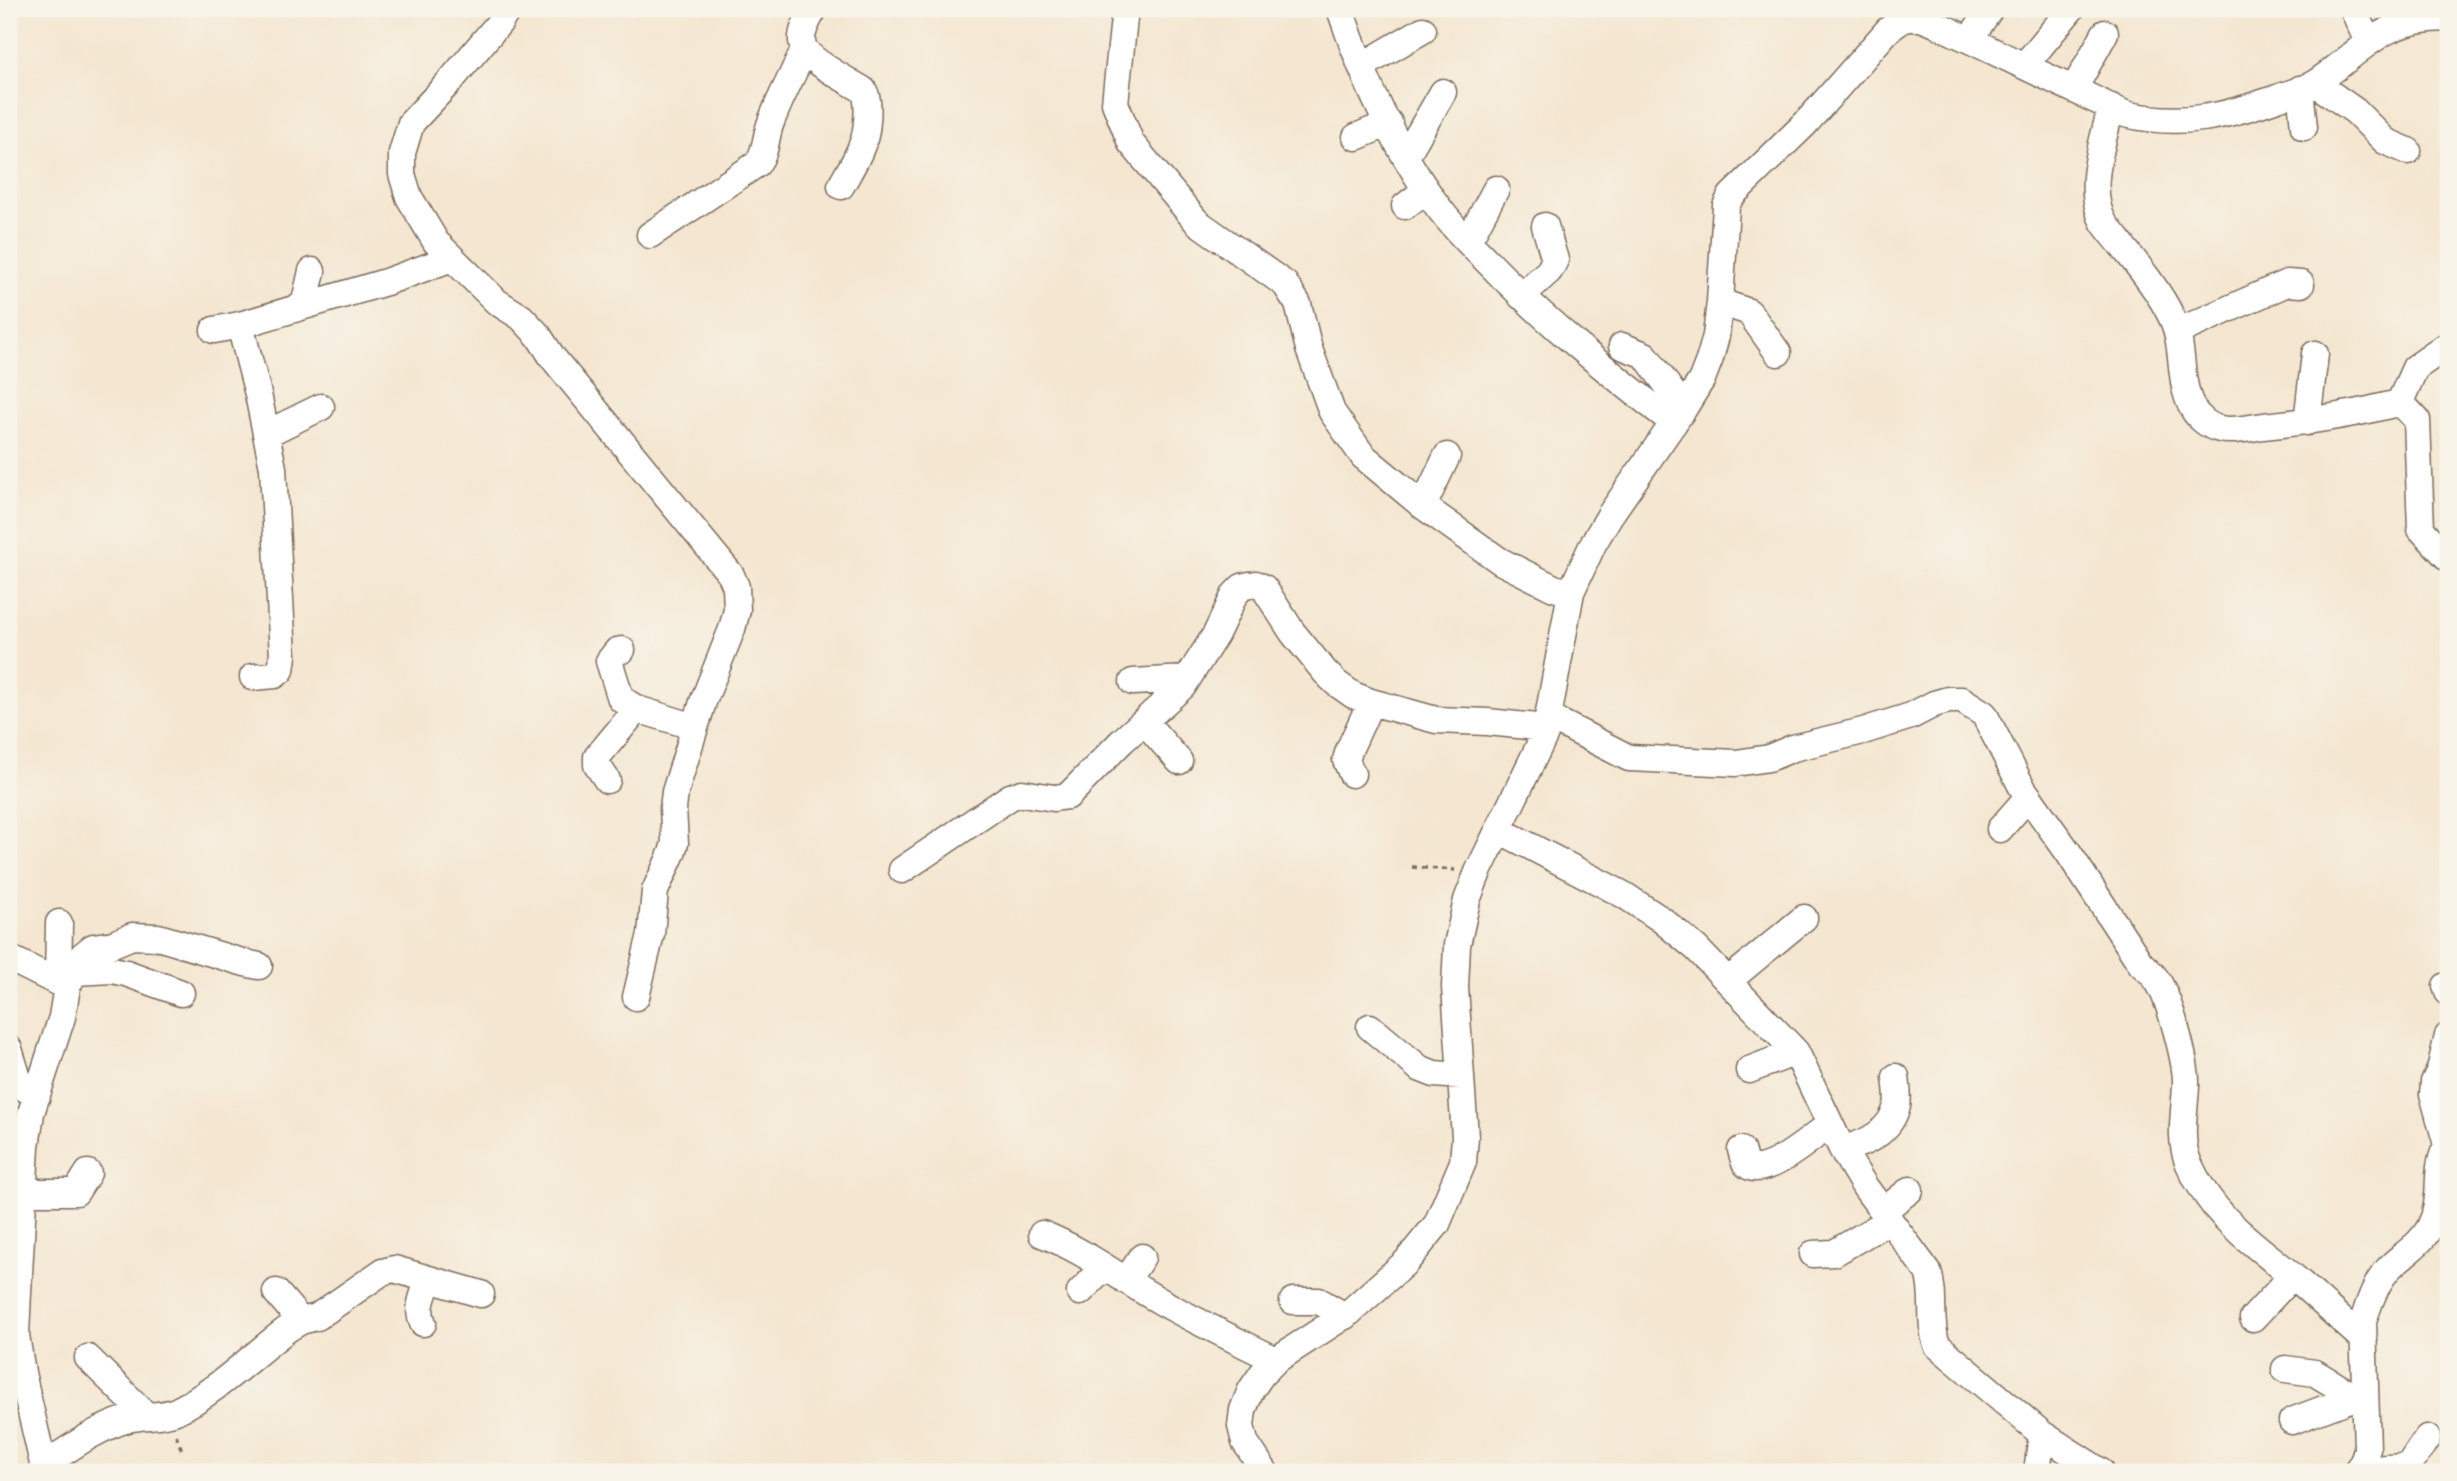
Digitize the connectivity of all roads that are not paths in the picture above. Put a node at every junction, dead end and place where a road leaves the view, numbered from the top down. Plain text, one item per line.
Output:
1 (508, 9) edge
2 (814, 9) edge
3 (1125, 9) edge
4 (1340, 9) edge
5 (1990, 9) edge
6 (2071, 9) edge
7 (2353, 9) edge
8 (1915, 13) edge
9 (2448, 18) edge
10 (1423, 30) dead end
11 (2105, 33) dead end
12 (1970, 39) junction
13 (2368, 42) junction
14 (804, 50) junction
15 (2025, 65) junction
16 (1362, 66) junction
17 (2308, 86) junction
18 (2074, 89) junction
19 (1443, 92) dead end
20 (2111, 107) junction
21 (1389, 123) junction
22 (2304, 127) dead end
23 (1356, 137) dead end
24 (2408, 151) dead end
25 (1406, 156) junction
26 (841, 186) dead end
27 (1496, 189) dead end
28 (1426, 190) junction
29 (1405, 206) dead end
30 (1545, 226) dead end
31 (650, 235) dead end
32 (1468, 240) junction
33 (452, 258) junction
34 (312, 271) dead end
35 (2301, 284) dead end
36 (1521, 296) junction
37 (1720, 302) junction
38 (304, 306) junction
39 (240, 325) junction
40 (214, 330) dead end
41 (2177, 332) junction
42 (2448, 345) edge
43 (1622, 346) dead end
44 (1778, 353) dead end
45 (2315, 355) dead end
46 (2399, 404) junction
47 (321, 407) dead end
48 (1679, 415) junction
49 (2307, 422) junction
50 (266, 434) junction
51 (1447, 456) dead end
52 (1423, 506) junction
53 (2448, 558) edge
54 (1571, 592) junction
55 (622, 650) dead end
56 (253, 677) dead end
57 (1187, 679) junction
58 (1133, 682) dead end
59 (1371, 702) junction
60 (638, 709) junction
61 (1144, 721) junction
62 (1548, 723) junction
63 (695, 727) junction
64 (1179, 761) dead end
65 (1352, 774) dead end
66 (607, 780) dead end
67 (2028, 797) junction
68 (2000, 829) dead end
69 (1499, 830) junction
70 (902, 870) dead end
71 (1804, 918) dead end
72 (59, 923) dead end
73 (11, 962) edge
74 (259, 965) dead end
75 (67, 981) junction
76 (1728, 981) junction
77 (181, 993) dead end
78 (636, 997) dead end
79 (1370, 1027) dead end
80 (2448, 1036) edge
81 (9, 1049) edge
82 (1796, 1052) junction
83 (1749, 1070) dead end
84 (1461, 1076) junction
85 (1896, 1077) dead end
86 (37, 1096) junction
87 (1829, 1124) junction
88 (2448, 1145) edge
89 (18, 1147) edge
90 (1842, 1149) junction
91 (1741, 1150) dead end
92 (88, 1173) dead end
93 (1910, 1190) dead end
94 (23, 1192) junction
95 (1886, 1215) junction
96 (1042, 1234) dead end
97 (15, 1239) edge
98 (1813, 1254) dead end
99 (1142, 1257) dead end
100 (1116, 1274) junction
101 (2292, 1276) junction
102 (429, 1279) junction
103 (14, 1292) edge
104 (276, 1292) dead end
105 (1080, 1292) dead end
106 (481, 1294) dead end
107 (1293, 1301) dead end
108 (1345, 1316) junction
109 (2253, 1318) dead end
110 (300, 1321) junction
111 (423, 1322) dead end
112 (13, 1334) edge
113 (2364, 1340) junction
114 (88, 1358) dead end
115 (1276, 1360) junction
116 (2285, 1369) dead end
117 (2360, 1400) junction
118 (147, 1416) junction
119 (2291, 1421) dead end
120 (2042, 1434) junction
121 (2427, 1438) dead end
122 (1255, 1457) edge
123 (44, 1469) edge
124 (2356, 1471) edge
125 (2038, 1472) edge
126 (2101, 1472) edge

1 - 33 street
2 - 14 street
3 - 52 street
4 - 16 street
5 - 12 street
6 - 15 street
7 - 13 street
8 - 12 street
8 - 37 street
9 - 13 street
10 - 16 street
11 - 18 street
12 - 15 street
13 - 17 street
14 - 26 street
14 - 31 street
15 - 18 street
16 - 21 street
17 - 20 street
17 - 22 street
17 - 24 street
18 - 20 street
19 - 25 street
20 - 41 street
21 - 23 street
21 - 25 street
25 - 28 street
27 - 32 street
28 - 29 street
28 - 32 street
30 - 36 street
32 - 36 street
33 - 38 street
33 - 63 street
34 - 38 street
35 - 41 street
36 - 48 street
37 - 44 street
37 - 48 street
38 - 39 street
39 - 40 street
39 - 50 street
41 - 49 street
42 - 46 street
43 - 48 street
45 - 49 street
46 - 49 street
46 - 53 street
47 - 50 street
48 - 54 street
50 - 56 street
51 - 52 street
52 - 54 street
54 - 62 street
55 - 60 street
57 - 58 street
57 - 59 street
57 - 61 street
59 - 62 street
59 - 65 street
60 - 63 street
60 - 66 street
61 - 64 street
61 - 70 street
62 - 67 street
62 - 69 street
63 - 78 street
67 - 68 street
67 - 101 street
69 - 76 street
69 - 84 street
71 - 76 street
72 - 75 street
73 - 75 street
74 - 75 street
75 - 77 street
75 - 86 street
76 - 82 street
79 - 84 street
80 - 88 street
81 - 86 street
82 - 83 street
82 - 87 street
84 - 108 street
85 - 90 street
86 - 89 street
87 - 90 street
87 - 91 street
88 - 113 street
89 - 94 street
90 - 95 street
92 - 94 street
93 - 95 street
94 - 97 street
95 - 98 street
95 - 120 street
96 - 100 street
97 - 103 street
99 - 100 street
100 - 105 street
100 - 115 street
101 - 109 street
101 - 113 street
102 - 106 street
102 - 110 street
102 - 111 street
103 - 112 street
104 - 110 street
107 - 108 street
108 - 115 street
110 - 118 street
112 - 123 street
113 - 117 street
114 - 118 street
115 - 122 street
116 - 117 street
117 - 119 street
117 - 124 street
118 - 123 street
120 - 125 street
120 - 126 street
121 - 124 street

